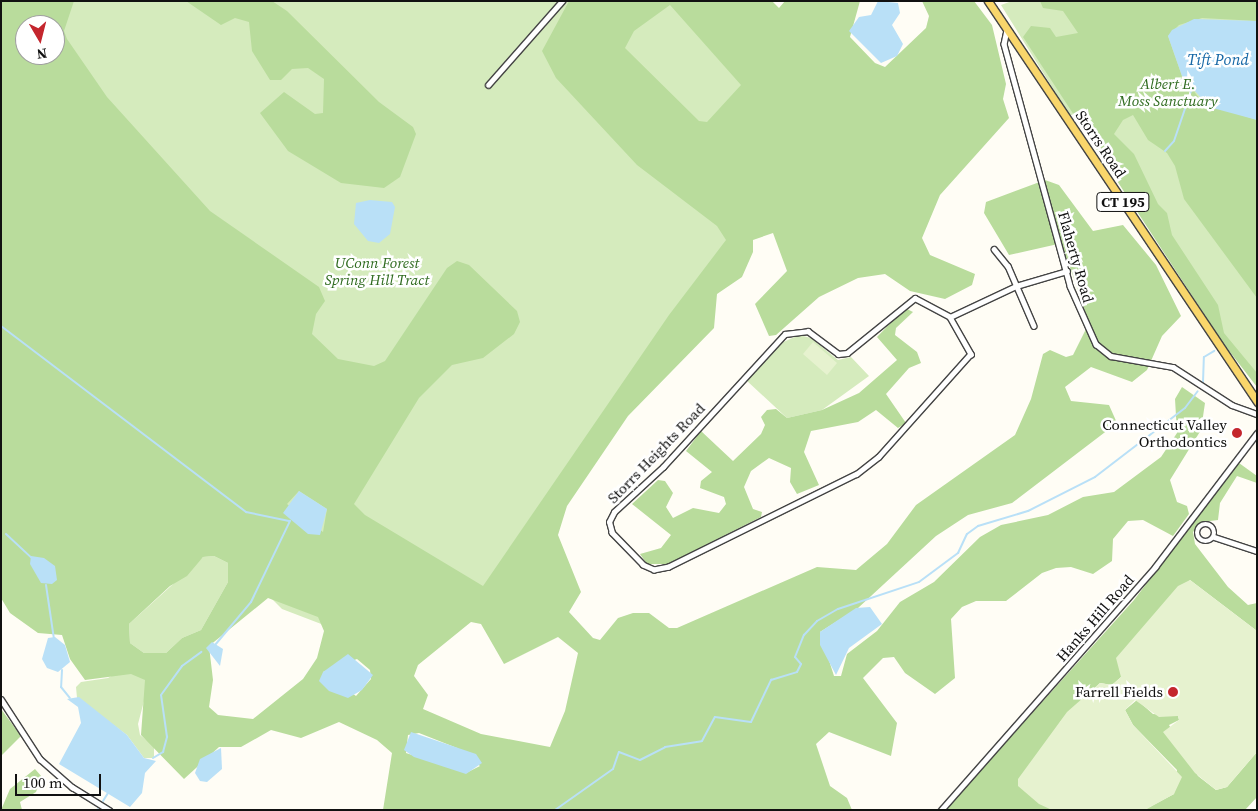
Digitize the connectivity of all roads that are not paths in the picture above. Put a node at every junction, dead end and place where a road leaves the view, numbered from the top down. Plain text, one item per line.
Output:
1 (562, 1) edge
2 (989, 2) edge
3 (1008, 28) junction
4 (488, 84) dead end
5 (994, 250) dead end
6 (1067, 271) junction
7 (1016, 286) junction
8 (950, 317) junction
9 (1034, 326) dead end
10 (1257, 402) edge
11 (1257, 414) edge
12 (1257, 433) edge
13 (1214, 538) junction
14 (1257, 551) edge
15 (1, 699) edge
16 (109, 810) edge
17 (941, 810) edge

1 - 4 street
2 - 3 main road, Storrs Road / CT 195
3 - 6 street, Flaherty Road
3 - 10 main road, Storrs Road / CT 195
5 - 7 street
6 - 7 street
6 - 11 street, Flaherty Road
7 - 8 street
7 - 9 street
8 - 8 street, Storrs Heights Road
12 - 17 street, Hanks Hill Road
13 - 13 street
13 - 14 street
15 - 16 street

